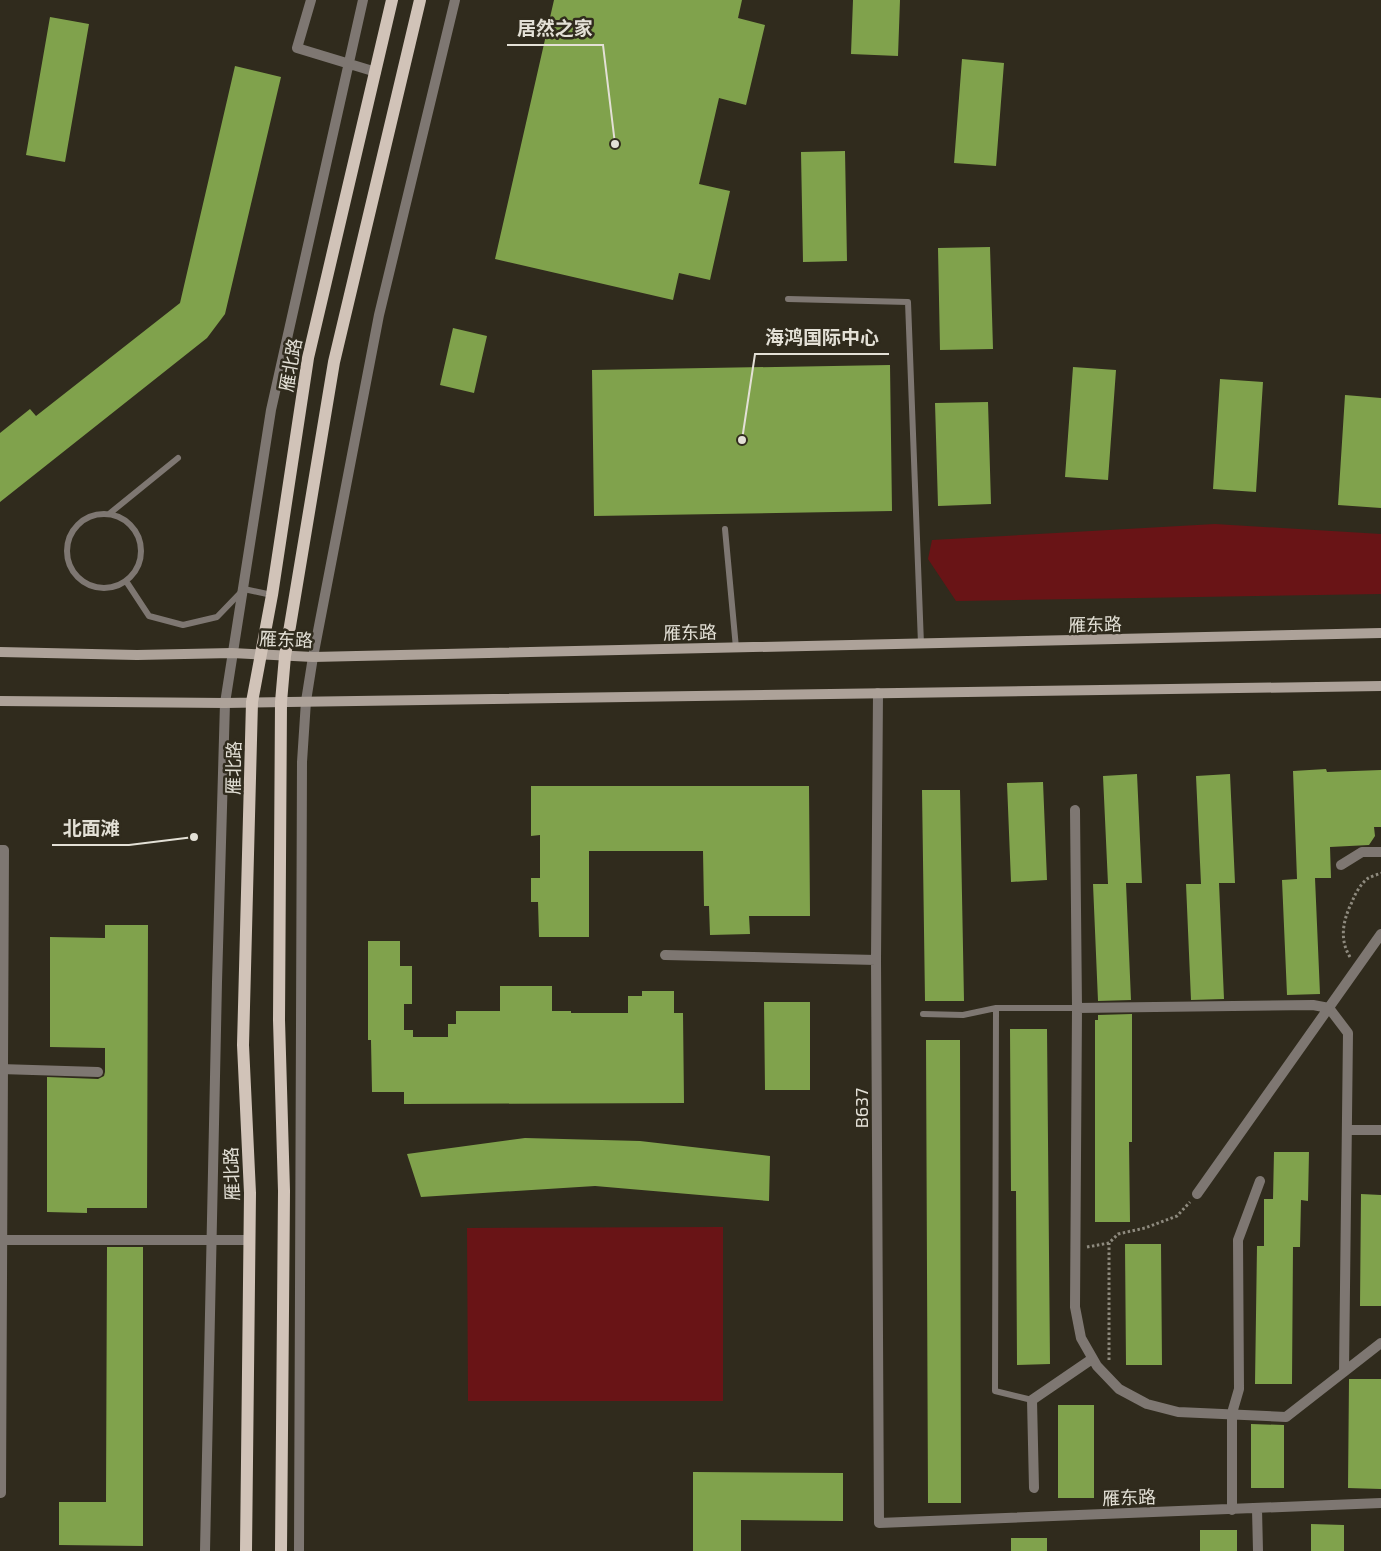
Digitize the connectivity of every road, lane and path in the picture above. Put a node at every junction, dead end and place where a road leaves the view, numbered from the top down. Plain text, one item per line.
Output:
1 (311, 0) edge
2 (363, 0) edge
3 (392, 0) edge
4 (420, 0) edge
5 (455, 0) edge
6 (349, 64) junction
7 (376, 72) junction
8 (788, 298) dead end
9 (178, 458) dead end
10 (109, 514) junction
11 (725, 529) dead end
12 (126, 581) junction
13 (244, 589) junction
14 (272, 594) junction
15 (1381, 633) edge
16 (921, 644) junction
17 (736, 648) junction
18 (0, 652) edge
19 (232, 653) junction
20 (260, 654) junction
21 (285, 656) junction
22 (313, 657) junction
23 (1381, 686) edge
24 (878, 693) junction
25 (0, 701) edge
26 (306, 701) junction
27 (252, 702) junction
28 (281, 702) junction
29 (225, 703) junction
30 (1075, 810) dead end
31 (0, 850) edge
32 (1381, 852) edge
33 (1341, 865) dead end
34 (1381, 873) edge
35 (1381, 934) edge
36 (664, 955) dead end
37 (876, 960) junction
38 (1359, 966) junction
39 (996, 1008) junction
40 (1077, 1008) junction
41 (1329, 1008) junction
42 (923, 1014) dead end
43 (2, 1068) edge
44 (98, 1072) dead end
45 (1347, 1130) junction
46 (1381, 1130) edge
47 (1260, 1181) dead end
48 (1197, 1194) joint
49 (1, 1240) edge
50 (212, 1240) junction
51 (250, 1240) junction
52 (1109, 1243) junction
53 (1075, 1249) junction
54 (1381, 1343) edge
55 (1092, 1359) junction
56 (1344, 1372) junction
57 (1109, 1378) junction
58 (1032, 1400) junction
59 (1232, 1413) junction
60 (1034, 1488) dead end
61 (1, 1493) edge
62 (1381, 1504) edge
63 (1257, 1509) junction
64 (1232, 1510) junction
65 (879, 1523) joint
66 (205, 1551) edge
67 (246, 1551) edge
68 (281, 1551) edge
69 (299, 1551) edge
70 (1258, 1551) edge

1 - 6 street
2 - 6 street
3 - 7 main road, 雁北路
4 - 21 main road
5 - 22 street
6 - 7 street
6 - 13 street
7 - 14 main road, 雁北路
8 - 16 lane
9 - 10 lane
10 - 12 lane
10 - 12 lane
11 - 17 lane
12 - 13 lane
13 - 14 lane
13 - 19 street
14 - 20 main road, 雁北路
15 - 16 main road, 雁东路
16 - 17 main road, 雁东路
17 - 22 main road, 雁东路
18 - 19 main road, 雁东路
19 - 20 main road, 雁东路
19 - 29 street
20 - 21 main road, 雁东路
20 - 27 main road, 雁北路
21 - 22 main road, 雁东路
21 - 28 main road
22 - 26 street
23 - 24 main road
24 - 26 main road
24 - 37 street, B637
25 - 29 main road
26 - 28 main road
26 - 69 street
27 - 28 main road
27 - 29 main road
27 - 51 main road, 雁北路
28 - 68 main road
29 - 50 street
30 - 40 street
31 - 43 street
32 - 33 street
34 - 38 path
35 - 38 street
36 - 37 street
37 - 65 street, B637
38 - 41 street
39 - 40 lane
39 - 42 lane
39 - 58 lane
40 - 41 street
40 - 53 street
41 - 45 street
41 - 48 street
43 - 44 street
43 - 49 street
45 - 46 street
45 - 56 street
47 - 59 street
48 - 52 path
49 - 50 street
49 - 61 street
50 - 51 street
50 - 66 street
51 - 67 main road, 雁北路
52 - 53 path
52 - 57 path
53 - 55 street
54 - 56 street
55 - 57 street
55 - 58 street
56 - 59 street
57 - 59 street
58 - 60 street
59 - 64 street
62 - 63 street, 雁东路
63 - 64 street, 雁东路
63 - 70 street
64 - 65 street, 雁东路

